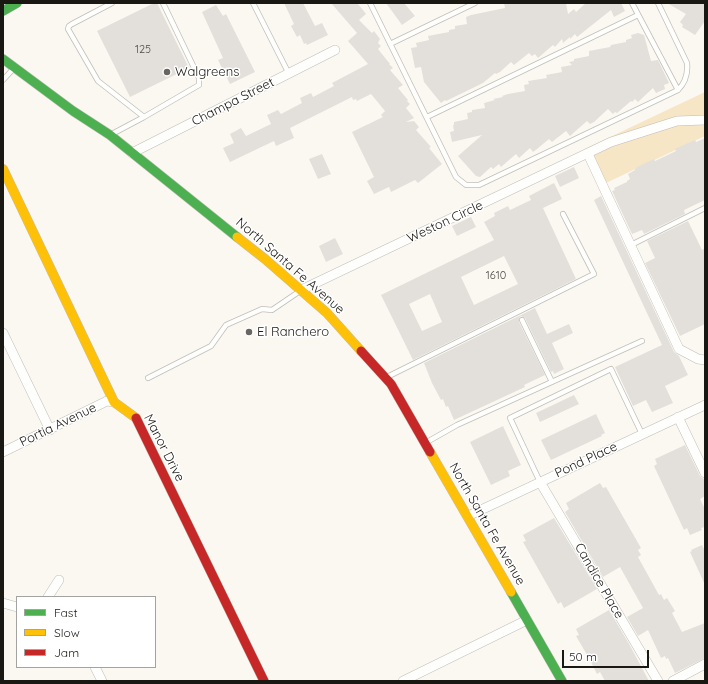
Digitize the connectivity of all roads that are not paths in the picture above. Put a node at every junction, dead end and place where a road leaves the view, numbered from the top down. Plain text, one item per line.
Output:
1 (17, 3) edge
2 (112, 3) edge
3 (163, 3) edge
4 (253, 3) edge
5 (370, 3) edge
6 (475, 3) edge
7 (632, 3) edge
8 (658, 3) edge
9 (3, 11) edge
10 (638, 15) junction
11 (390, 44) junction
12 (335, 50) dead end
13 (3, 59) edge
14 (15, 68) junction
15 (289, 74) junction
16 (3, 80) edge
17 (678, 90) junction
18 (144, 117) junction
19 (427, 117) junction
20 (705, 120) edge
21 (110, 135) junction
22 (132, 153) junction
23 (588, 154) junction
24 (3, 169) edge
25 (705, 208) edge
26 (563, 214) dead end
27 (631, 245) junction
28 (301, 290) junction
29 (522, 320) dead end
30 (3, 333) edge
31 (642, 340) dead end
32 (705, 360) edge
33 (148, 378) dead end
34 (386, 378) junction
35 (552, 382) junction
36 (114, 402) junction
37 (705, 404) edge
38 (678, 417) junction
39 (50, 430) junction
40 (642, 434) junction
41 (426, 443) junction
42 (3, 452) edge
43 (705, 473) edge
44 (540, 482) junction
45 (468, 516) junction
46 (60, 580) dead end
47 (49, 596) edge
48 (3, 603) edge
49 (16, 607) edge
50 (527, 620) junction
51 (705, 664) edge
52 (96, 668) edge
53 (102, 681) edge
54 (264, 681) edge
55 (403, 681) edge
56 (562, 681) edge
57 (658, 681) edge
58 (673, 681) edge

1 - 9 main road
2 - 18 lane
3 - 18 lane
4 - 15 lane
5 - 11 lane
6 - 11 lane
7 - 10 lane
8 - 17 lane
10 - 17 lane
10 - 19 lane
11 - 19 lane
12 - 15 street, Champa Street
13 - 14 main road, North Santa Fe Avenue
14 - 16 lane
14 - 21 main road, North Santa Fe Avenue
15 - 22 street, Champa Street
17 - 19 lane
18 - 21 lane
20 - 23 street, Weston Circle
21 - 22 main road, North Santa Fe Avenue
22 - 28 main road, North Santa Fe Avenue
23 - 27 street
23 - 28 street, Weston Circle
24 - 36 main road, Manor Drive
25 - 27 lane
26 - 34 lane
27 - 32 street
28 - 33 lane
28 - 34 main road, North Santa Fe Avenue
29 - 35 lane
30 - 39 street
31 - 35 lane
34 - 41 main road, North Santa Fe Avenue
35 - 41 lane
36 - 39 street, Portia Avenue
36 - 54 main road, Manor Drive
37 - 38 street, Pond Place
38 - 40 street, Pond Place
38 - 43 street
39 - 42 street, Portia Avenue
40 - 44 street, Pond Place
40 - 44 lane
41 - 45 main road, North Santa Fe Avenue
44 - 45 street, Pond Place
44 - 57 street, Candice Place
45 - 50 main road, North Santa Fe Avenue
46 - 47 street
48 - 49 street
50 - 55 street
50 - 56 main road, North Santa Fe Avenue
51 - 58 street
52 - 53 street

